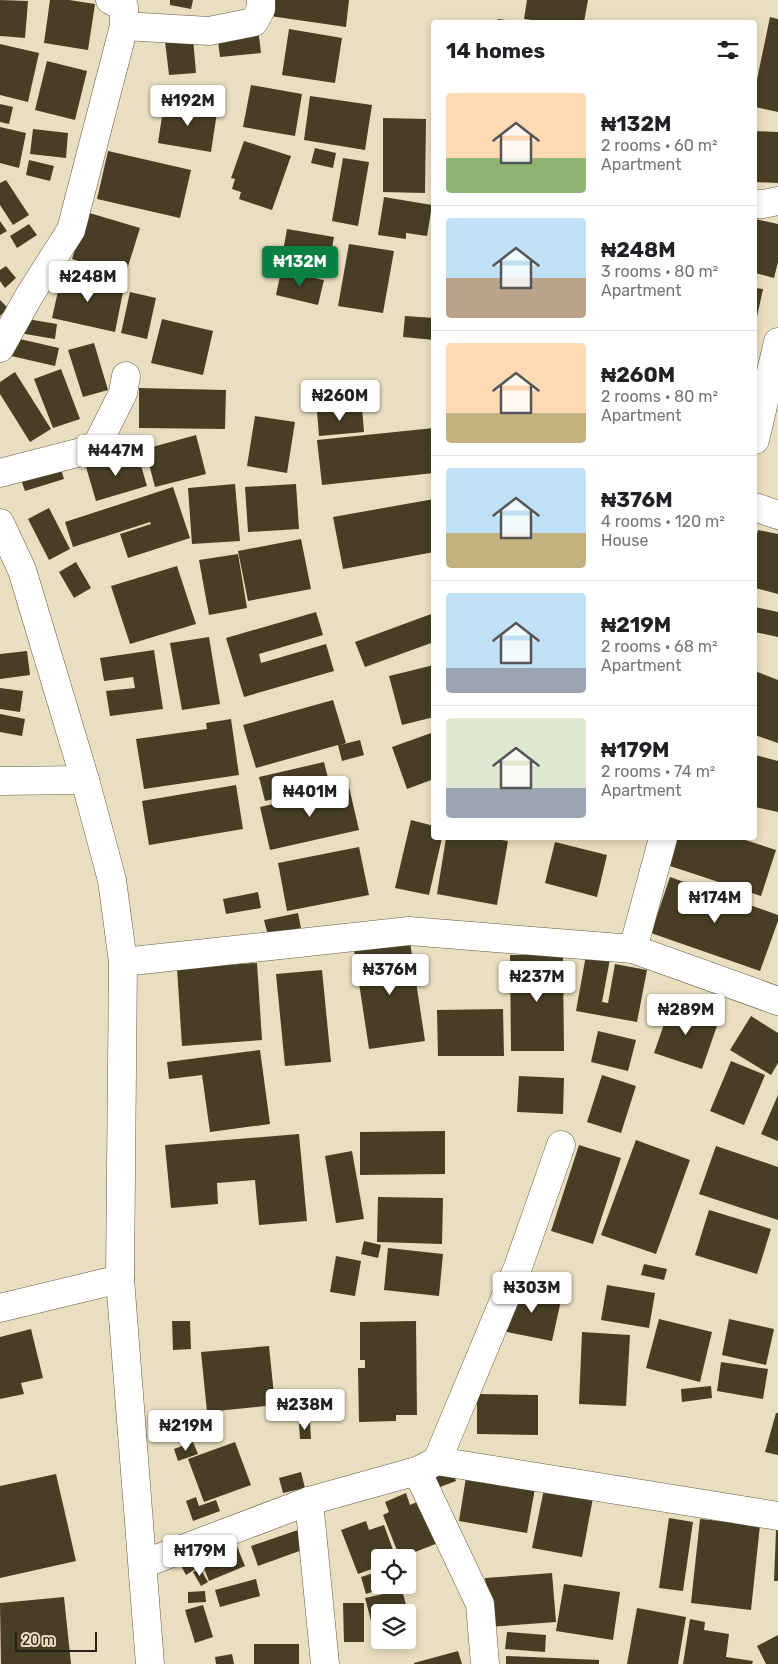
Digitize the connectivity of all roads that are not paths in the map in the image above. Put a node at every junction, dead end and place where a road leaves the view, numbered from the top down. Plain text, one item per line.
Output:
1 (110, 0) edge
2 (261, 0) edge
3 (124, 26) junction
4 (778, 201) edge
5 (757, 204) edge
6 (778, 342) edge
7 (0, 348) edge
8 (126, 376) dead end
9 (757, 431) edge
10 (0, 473) edge
11 (757, 508) edge
12 (778, 515) edge
13 (0, 523) edge
14 (85, 780) junction
15 (0, 781) edge
16 (661, 840) edge
17 (633, 949) junction
18 (123, 962) junction
19 (778, 1001) edge
20 (561, 1145) dead end
21 (120, 1279) junction
22 (0, 1308) edge
23 (427, 1466) junction
24 (308, 1501) junction
25 (778, 1516) edge
26 (143, 1564) junction
27 (150, 1664) edge
28 (325, 1664) edge
29 (484, 1664) edge

1 - 3 street
2 - 3 street
3 - 7 street
4 - 5 street
6 - 9 street
8 - 10 street
11 - 12 street
13 - 14 street
14 - 15 street
14 - 18 street
16 - 17 street
17 - 18 street
17 - 19 street
18 - 21 street
20 - 23 street
21 - 22 street
21 - 26 street
23 - 24 street
23 - 25 street
23 - 29 street
24 - 26 street
24 - 28 street
26 - 27 street

